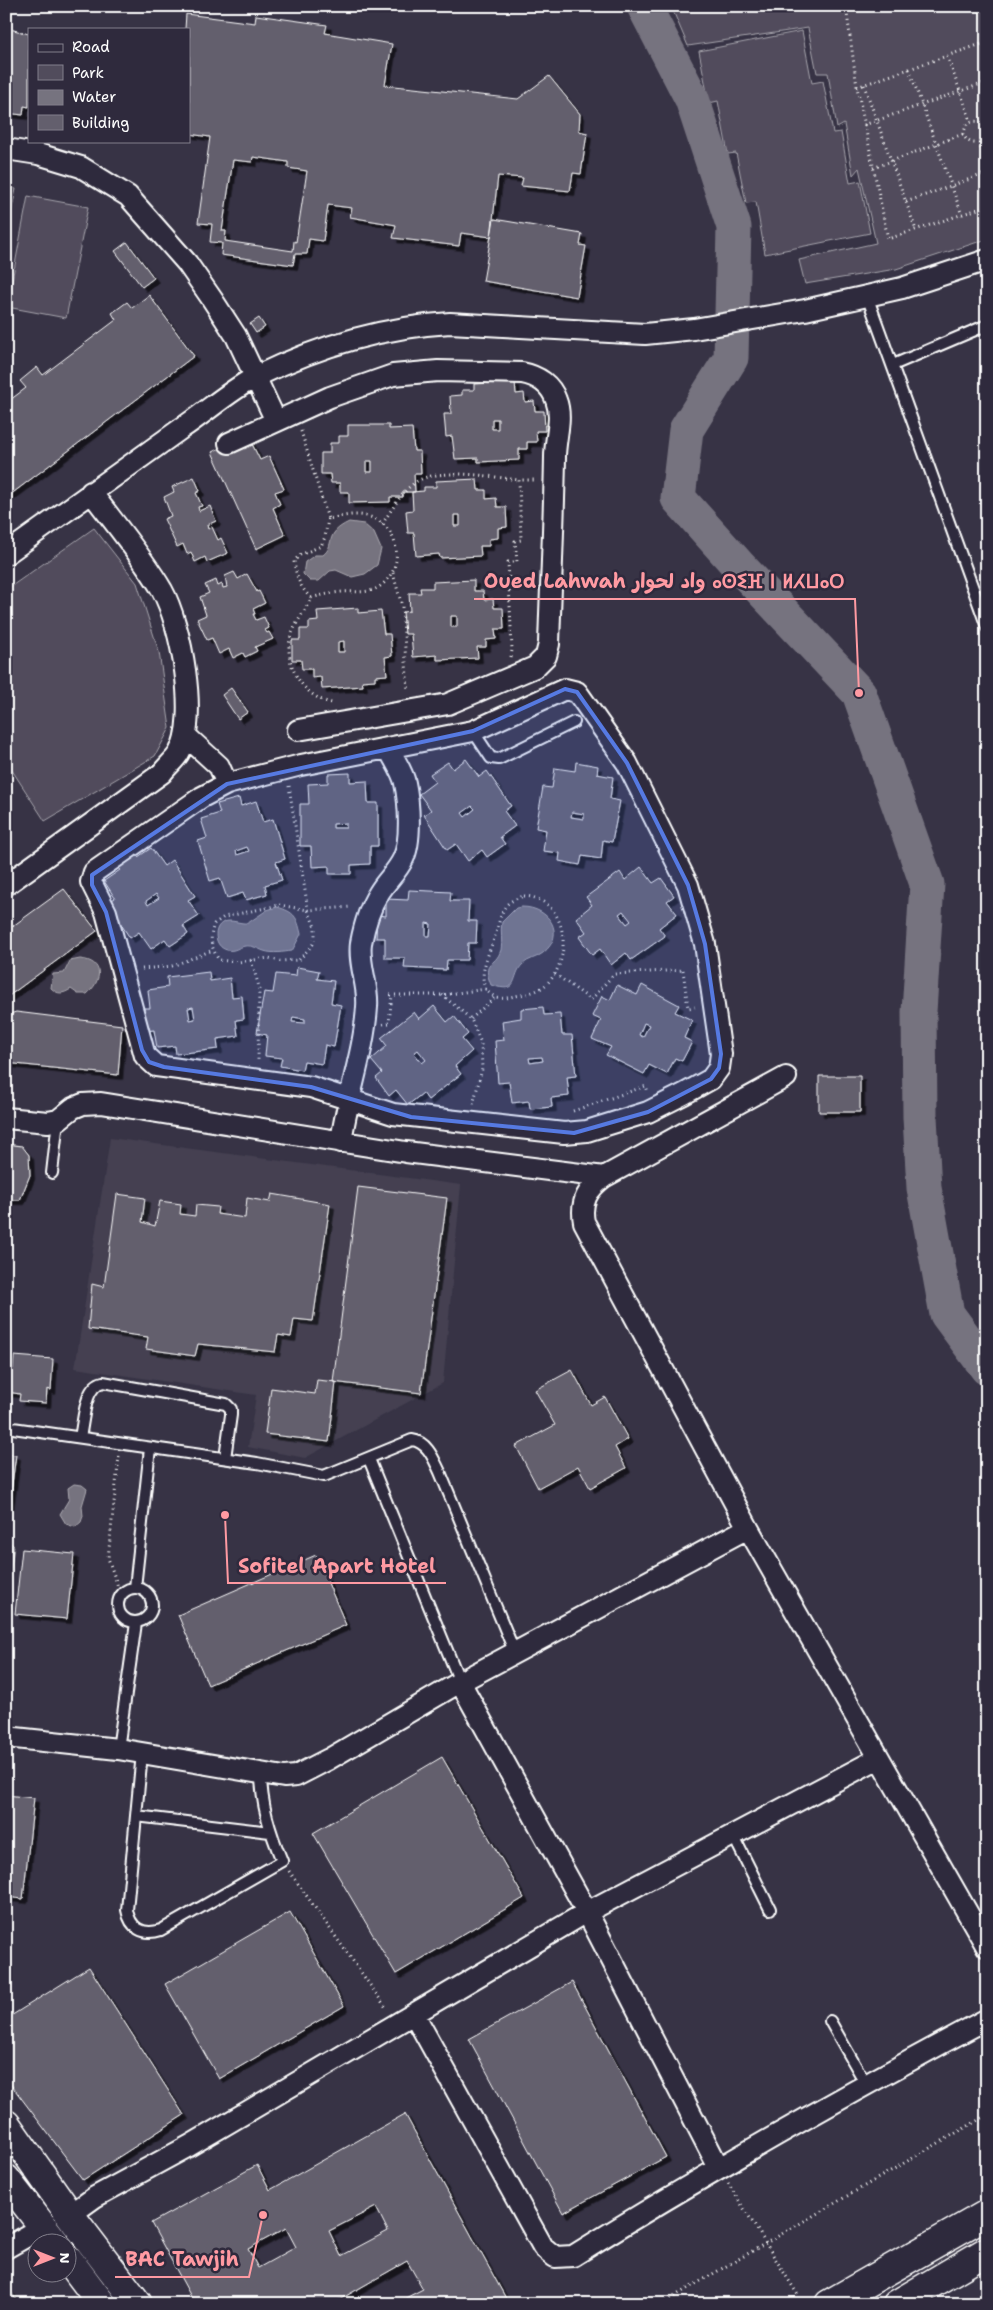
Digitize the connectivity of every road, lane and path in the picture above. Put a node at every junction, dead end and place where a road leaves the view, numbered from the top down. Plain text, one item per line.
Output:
1 (846, 6) edge
2 (986, 44) edge
3 (947, 56) junction
4 (909, 69) junction
5 (987, 82) edge
6 (864, 85) junction
7 (856, 87) junction
8 (959, 92) junction
9 (922, 105) junction
10 (877, 121) junction
11 (971, 121) junction
12 (864, 125) junction
13 (987, 131) edge
14 (964, 134) junction
15 (979, 143) junction
16 (936, 145) junction
17 (6, 149) edge
18 (892, 162) junction
19 (987, 166) edge
20 (873, 168) junction
21 (987, 173) edge
22 (952, 186) junction
23 (906, 202) junction
24 (987, 206) edge
25 (962, 215) junction
26 (916, 230) junction
27 (987, 260) edge
28 (867, 296) junction
29 (987, 325) edge
30 (892, 366) junction
31 (255, 377) junction
32 (295, 412) junction
33 (276, 420) junction
34 (229, 443) dead end
35 (519, 480) junction
36 (554, 480) junction
37 (92, 492) junction
38 (328, 519) junction
39 (382, 524) junction
40 (6, 554) edge
41 (394, 573) junction
42 (312, 598) junction
43 (987, 627) edge
44 (508, 659) dead end
45 (414, 691) dead end
46 (408, 692) junction
47 (400, 694) dead end
48 (340, 702) dead end
49 (574, 722) dead end
50 (298, 730) dead end
51 (473, 731) junction
52 (186, 735) junction
53 (389, 749) junction
54 (286, 768) junction
55 (227, 784) junction
56 (6, 885) edge
57 (373, 905) junction
58 (308, 910) junction
59 (213, 950) junction
60 (251, 960) junction
61 (708, 969) junction
62 (121, 970) junction
63 (682, 970) junction
64 (554, 974) junction
65 (486, 989) junction
66 (367, 994) junction
67 (442, 995) junction
68 (496, 996) junction
69 (700, 1007) dead end
70 (471, 1019) junction
71 (786, 1077) dead end
72 (256, 1080) junction
73 (651, 1098) dead end
74 (351, 1099) junction
75 (572, 1111) dead end
76 (6, 1118) edge
77 (58, 1120) junction
78 (469, 1123) junction
79 (341, 1142) junction
80 (52, 1173) dead end
81 (604, 1177) junction
82 (6, 1427) edge
83 (80, 1437) junction
84 (121, 1444) junction
85 (150, 1448) junction
86 (225, 1458) junction
87 (369, 1459) junction
88 (748, 1528) junction
89 (135, 1588) junction
90 (121, 1595) junction
91 (136, 1623) junction
92 (515, 1653) junction
93 (460, 1682) junction
94 (6, 1737) edge
95 (118, 1750) junction
96 (142, 1753) junction
97 (879, 1758) junction
98 (261, 1773) junction
99 (136, 1816) junction
100 (270, 1832) junction
101 (733, 1835) junction
102 (282, 1861) junction
103 (770, 1909) dead end
104 (587, 1912) junction
105 (987, 1947) edge
106 (406, 2019) junction
107 (987, 2019) edge
108 (830, 2021) dead end
109 (866, 2084) junction
110 (987, 2114) edge
111 (6, 2124) edge
112 (719, 2168) junction
113 (6, 2179) edge
114 (987, 2214) edge
115 (70, 2216) junction
116 (47, 2232) edge
117 (28, 2241) edge
118 (766, 2243) junction
119 (6, 2248) edge
120 (987, 2251) edge
121 (78, 2272) edge
122 (798, 2295) dead end
123 (102, 2304) edge
124 (138, 2304) edge
125 (661, 2304) edge
126 (829, 2304) edge
127 (897, 2304) edge

1 - 7 path
2 - 3 path
3 - 4 path
3 - 8 path
4 - 6 path
4 - 9 path
5 - 8 path
6 - 7 path
6 - 10 path
7 - 12 path
8 - 9 path
8 - 11 path
9 - 10 path
9 - 16 path
10 - 12 path
10 - 18 path
11 - 13 path
11 - 14 path
12 - 20 path
13 - 15 path
14 - 15 path
14 - 16 path
15 - 19 path
16 - 18 path
16 - 22 path
17 - 31 street
18 - 20 path
18 - 23 path
20 - 26 path
21 - 22 path
22 - 23 path
22 - 25 path
23 - 26 path
24 - 25 path
25 - 26 path
27 - 28 street
28 - 30 lane
28 - 31 street
29 - 30 lane
30 - 43 lane
31 - 33 street
31 - 37 street
32 - 33 street
32 - 36 street
32 - 38 path
33 - 34 street
35 - 36 path
35 - 39 path
35 - 44 path
36 - 50 street
37 - 40 street
37 - 52 street
38 - 39 path
38 - 42 path
39 - 41 path
41 - 42 path
41 - 46 path
42 - 48 path
45 - 46 path
46 - 47 path
49 - 51 lane
51 - 53 street
51 - 61 street
52 - 55 street
52 - 56 street
53 - 54 street
53 - 57 street
54 - 55 street
54 - 58 path
55 - 62 street
57 - 58 path
57 - 66 street
58 - 59 path
58 - 60 path
59 - 60 path
59 - 62 path
60 - 72 path
61 - 63 path
61 - 78 street
62 - 72 street
63 - 64 path
63 - 69 path
64 - 65 path
64 - 68 path
65 - 67 path
65 - 68 path
66 - 67 path
66 - 74 street
67 - 70 path
68 - 70 path
70 - 78 path
71 - 81 street
72 - 74 street
73 - 75 path
74 - 78 street
74 - 79 street
76 - 77 street
77 - 79 street
77 - 80 lane
79 - 81 street
81 - 88 street
82 - 83 lane
83 - 84 lane
83 - 86 lane
84 - 85 lane
84 - 90 path
85 - 86 lane
85 - 89 lane
86 - 87 lane
87 - 92 lane
87 - 93 lane
88 - 92 street
88 - 97 street
89 - 90 lane
89 - 91 lane
90 - 91 lane
91 - 95 lane
92 - 93 street
93 - 98 street
93 - 104 street
94 - 95 street
95 - 96 street
96 - 98 street
96 - 99 lane
97 - 101 street
97 - 105 street
98 - 100 lane
99 - 100 lane
99 - 102 lane
100 - 102 lane
101 - 103 lane
101 - 104 street
102 - 106 path
104 - 106 street
104 - 112 street
106 - 112 street
106 - 115 street
107 - 109 street
108 - 109 lane
109 - 112 street
110 - 118 path
111 - 115 street
112 - 118 path
113 - 116 street
114 - 126 street
115 - 124 street
117 - 119 street
118 - 122 path
118 - 125 path
120 - 127 street
121 - 123 street

